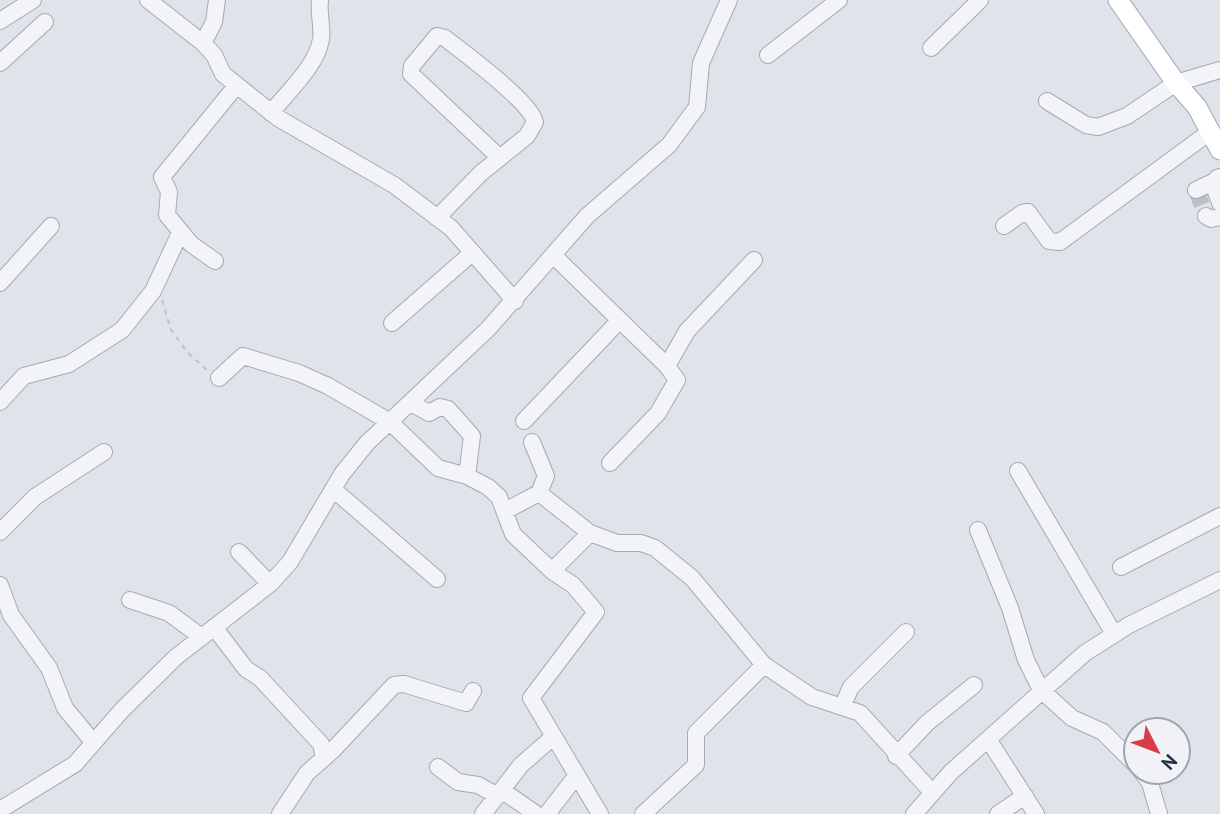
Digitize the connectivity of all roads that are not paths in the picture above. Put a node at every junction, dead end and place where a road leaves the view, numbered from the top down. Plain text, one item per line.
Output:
1 (33, 0) edge
2 (148, 0) edge
3 (217, 0) edge
4 (320, 0) edge
5 (729, 0) edge
6 (839, 0) edge
7 (980, 0) edge
8 (1118, 0) edge
9 (0, 21) edge
10 (44, 22) dead end
11 (203, 43) junction
12 (931, 48) dead end
13 (768, 55) dead end
14 (2, 56) edge
15 (1220, 70) edge
16 (1175, 83) junction
17 (236, 86) junction
18 (1047, 101) dead end
19 (271, 113) junction
20 (1211, 131) junction
21 (1220, 150) edge
22 (500, 158) junction
23 (1217, 179) edge
24 (1196, 190) dead end
25 (1220, 203) edge
26 (437, 218) junction
27 (51, 226) dead end
28 (1003, 226) dead end
29 (180, 233) junction
30 (472, 253) junction
31 (553, 255) junction
32 (754, 260) dead end
33 (215, 261) dead end
34 (0, 283) edge
35 (515, 301) junction
36 (619, 321) junction
37 (391, 323) dead end
38 (667, 366) junction
39 (219, 378) road end
40 (0, 402) edge
41 (411, 403) junction
42 (524, 421) dead end
43 (390, 422) junction
44 (532, 442) dead end
45 (104, 452) dead end
46 (610, 463) dead end
47 (1018, 471) dead end
48 (467, 476) junction
49 (333, 489) junction
50 (539, 493) junction
51 (505, 511) junction
52 (1220, 516) edge
53 (978, 530) dead end
54 (0, 532) edge
55 (590, 533) junction
56 (239, 552) dead end
57 (1121, 567) dead end
58 (552, 572) junction
59 (437, 579) dead end
60 (1220, 580) edge
61 (270, 584) junction
62 (0, 585) edge
63 (130, 600) dead end
64 (214, 627) junction
65 (905, 632) dead end
66 (1114, 634) junction
67 (200, 636) junction
68 (764, 665) junction
69 (974, 685) dead end
70 (1041, 690) junction
71 (473, 691) dead end
72 (842, 707) junction
73 (553, 737) junction
74 (988, 739) junction
75 (93, 742) junction
76 (1122, 751) edge
77 (896, 756) junction
78 (324, 758) junction
79 (438, 767) dead end
80 (577, 775) junction
81 (1151, 786) edge
82 (931, 792) junction
83 (501, 793) junction
84 (1025, 796) junction
85 (0, 810) edge
86 (280, 814) edge
87 (483, 814) edge
88 (536, 814) edge
89 (547, 814) edge
90 (600, 814) edge
91 (643, 814) edge
92 (914, 814) edge
93 (998, 814) edge
94 (1036, 814) edge
95 (1160, 814) edge

1 - 9 street
2 - 11 street
3 - 11 street
4 - 19 street
5 - 31 street
6 - 13 street
7 - 12 street
8 - 16 main road
10 - 14 street
11 - 17 street
15 - 16 street
16 - 18 street
16 - 20 main road
17 - 19 street
17 - 29 street
19 - 26 street
20 - 21 main road
20 - 28 street
22 - 22 street
22 - 26 street
23 - 24 street
23 - 25 street
26 - 30 street
27 - 34 street
29 - 33 street
29 - 40 street
30 - 35 street
30 - 37 street
31 - 35 street
31 - 36 street
32 - 38 street
35 - 41 street
36 - 38 street
36 - 42 street
38 - 46 street
39 - 43 street
41 - 43 street
41 - 48 street
43 - 48 street
43 - 49 street
44 - 50 street
45 - 54 street
47 - 66 street
48 - 51 street
49 - 59 street
49 - 61 street
50 - 51 street
50 - 55 street
51 - 58 street
52 - 57 street
53 - 70 street
55 - 58 street
55 - 68 street
56 - 61 street
58 - 73 street
60 - 66 street
61 - 64 street
62 - 75 street
63 - 67 street
64 - 67 street
64 - 78 street
65 - 72 street
66 - 70 street
67 - 75 street
68 - 72 street
68 - 91 street
69 - 77 street
70 - 74 street
70 - 76 street
71 - 78 street
72 - 77 street
73 - 80 street
73 - 83 street
74 - 82 street
74 - 84 street
75 - 85 street
77 - 82 street
78 - 86 street
79 - 83 street
80 - 89 street
80 - 90 street
81 - 95 street
82 - 92 street
83 - 87 street
83 - 88 street
84 - 93 street
84 - 94 street

